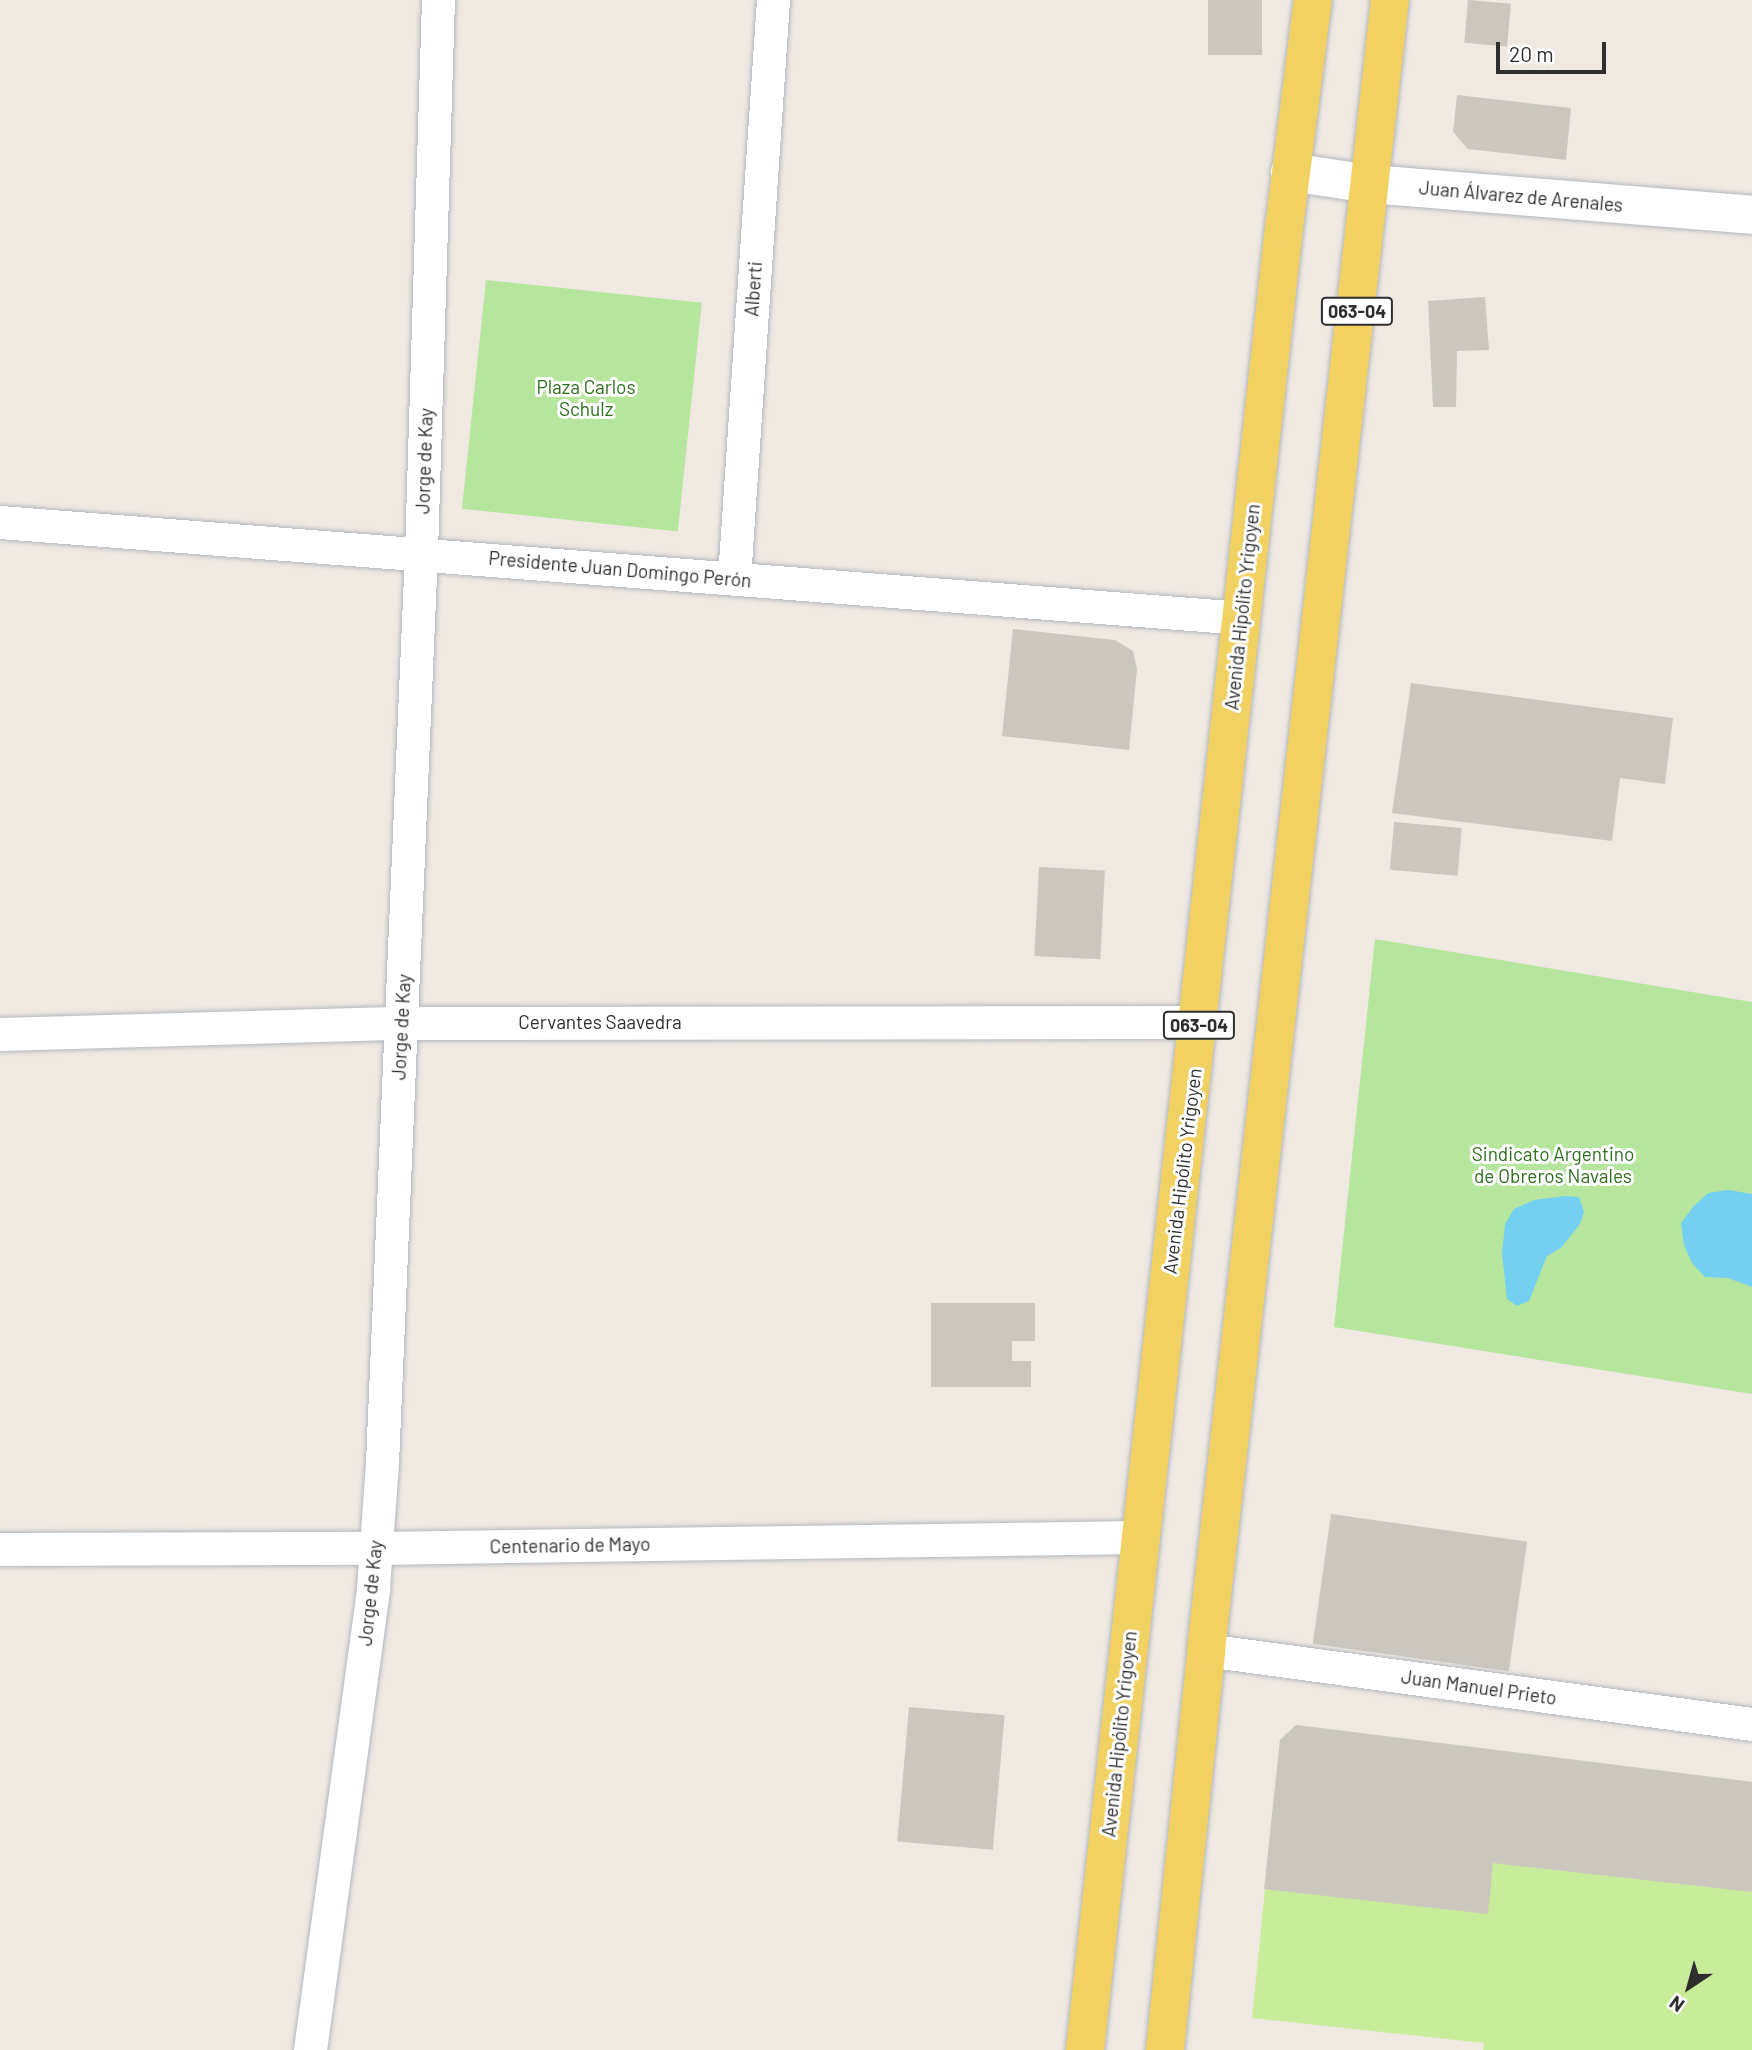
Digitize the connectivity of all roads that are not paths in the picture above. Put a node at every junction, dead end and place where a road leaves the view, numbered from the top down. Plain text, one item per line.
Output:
1 (438, 0) edge
2 (773, 0) edge
3 (1313, 0) edge
4 (1390, 0) edge
5 (1290, 172) junction
6 (1370, 184) junction
7 (1752, 215) edge
8 (0, 522) edge
9 (421, 552) junction
10 (734, 578) junction
11 (1241, 618) junction
12 (1199, 1022) junction
13 (401, 1023) junction
14 (0, 1034) edge
15 (1140, 1537) junction
16 (376, 1548) junction
17 (0, 1549) edge
18 (1206, 1650) junction
19 (1752, 1724) edge
20 (310, 2050) edge
21 (1084, 2050) edge
22 (1166, 2050) edge

1 - 9 street, Jorge de Kay
2 - 10 street, Alberti
3 - 5 main road, Avenida Hipólito Yrigoyen / 063-04
4 - 6 main road, 063-04
5 - 6 street, Juan Álvarez de Arenales
5 - 11 main road, Avenida Hipólito Yrigoyen / 063-04
6 - 7 street, Juan Álvarez de Arenales
6 - 18 main road, 063-04
8 - 9 street, Presidente Juan Domingo Perón
9 - 10 street, Presidente Juan Domingo Perón
9 - 13 street, Jorge de Kay
10 - 11 street, Presidente Juan Domingo Perón
11 - 12 main road, Avenida Hipólito Yrigoyen / 063-04
12 - 13 street, Cervantes Saavedra
12 - 15 main road, Avenida Hipólito Yrigoyen / 063-04
13 - 14 street, Cervantes Saavedra
13 - 16 street, Jorge de Kay
15 - 16 street, Centenario de Mayo
15 - 21 main road, Avenida Hipólito Yrigoyen / 063-04
16 - 17 street, Centenario de Mayo
16 - 20 street, Jorge de Kay
18 - 19 street, Juan Manuel Prieto
18 - 22 main road, 063-04

